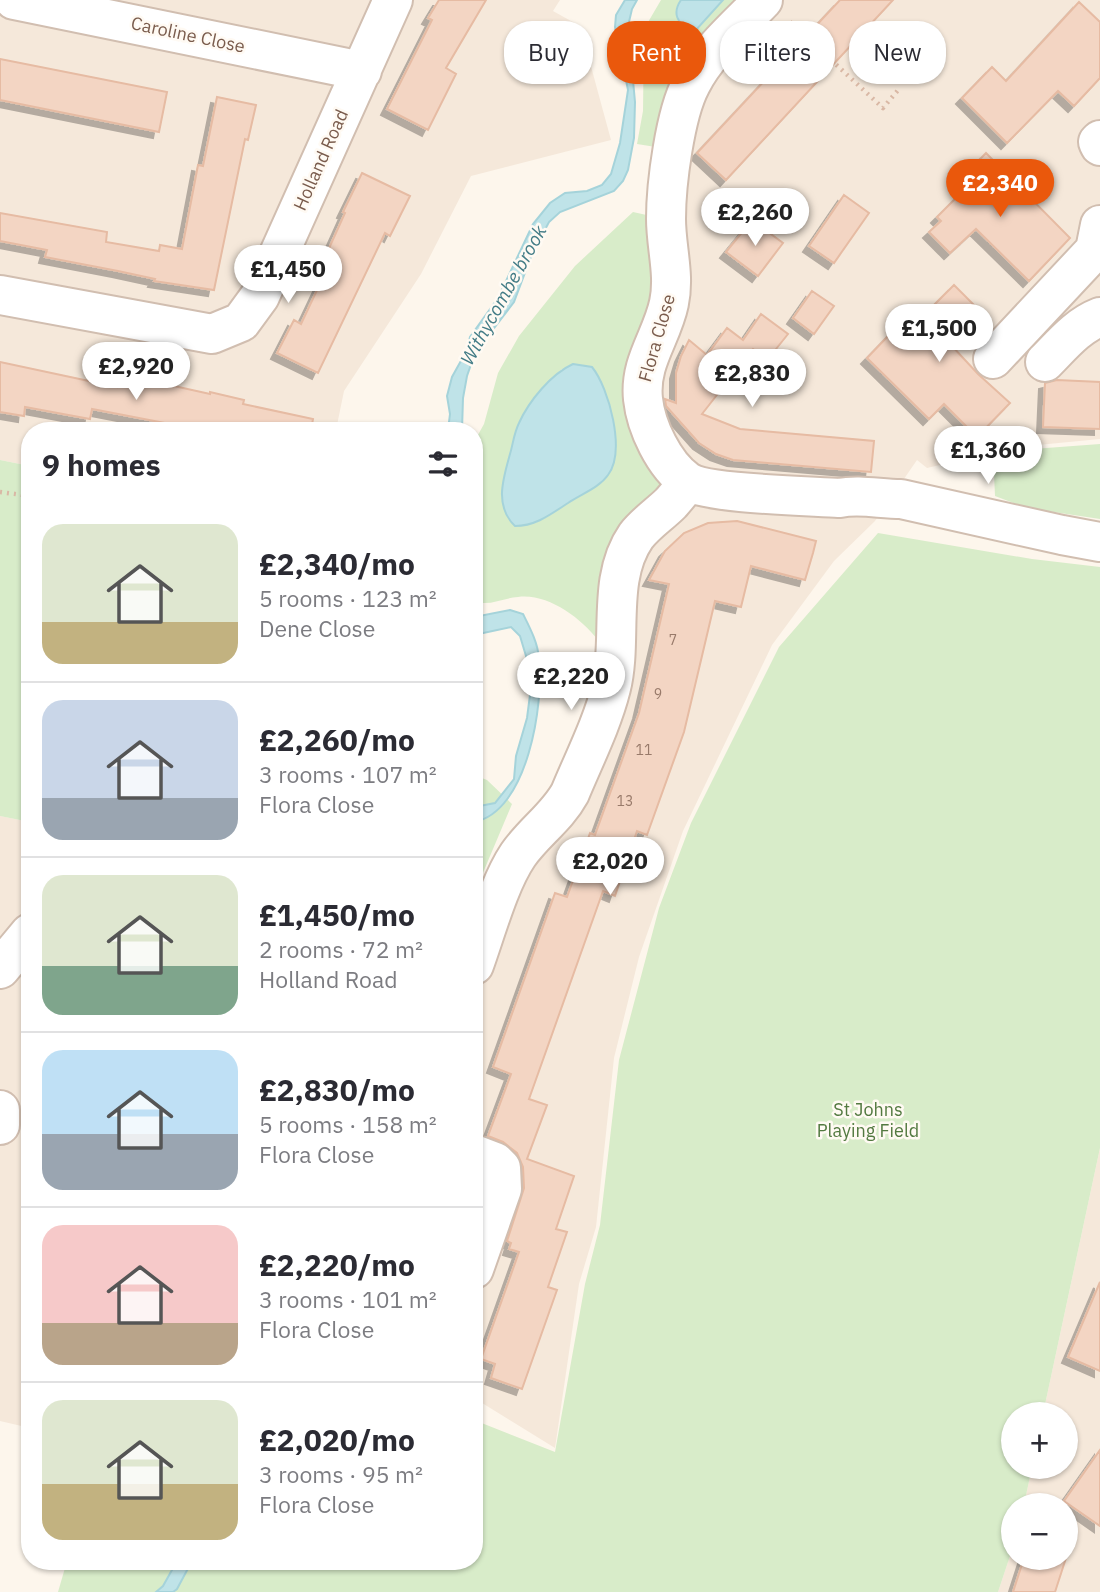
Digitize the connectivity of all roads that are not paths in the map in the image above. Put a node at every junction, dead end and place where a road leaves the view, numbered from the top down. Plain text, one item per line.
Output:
1 (14, 0) edge
2 (393, 0) edge
3 (774, 9) edge
4 (362, 71) junction
5 (1100, 140) edge
6 (1100, 146) edge
7 (1100, 225) edge
8 (0, 295) edge
9 (1100, 317) edge
10 (993, 359) dead end
11 (1045, 362) dead end
12 (688, 482) junction
13 (1100, 542) edge
14 (486, 894) edge
15 (483, 912) edge
16 (21, 944) edge
17 (0, 969) edge
18 (0, 1110) edge
19 (0, 1125) edge
20 (483, 1157) edge
21 (483, 1243) edge

1 - 4 street, Caroline Close
2 - 4 street, Holland Road
3 - 12 street, Flora Close
4 - 8 street, Holland Road
5 - 6 street
7 - 10 street
9 - 11 street
12 - 13 street
12 - 14 street
14 - 15 street
16 - 17 street
18 - 19 street
20 - 21 street

